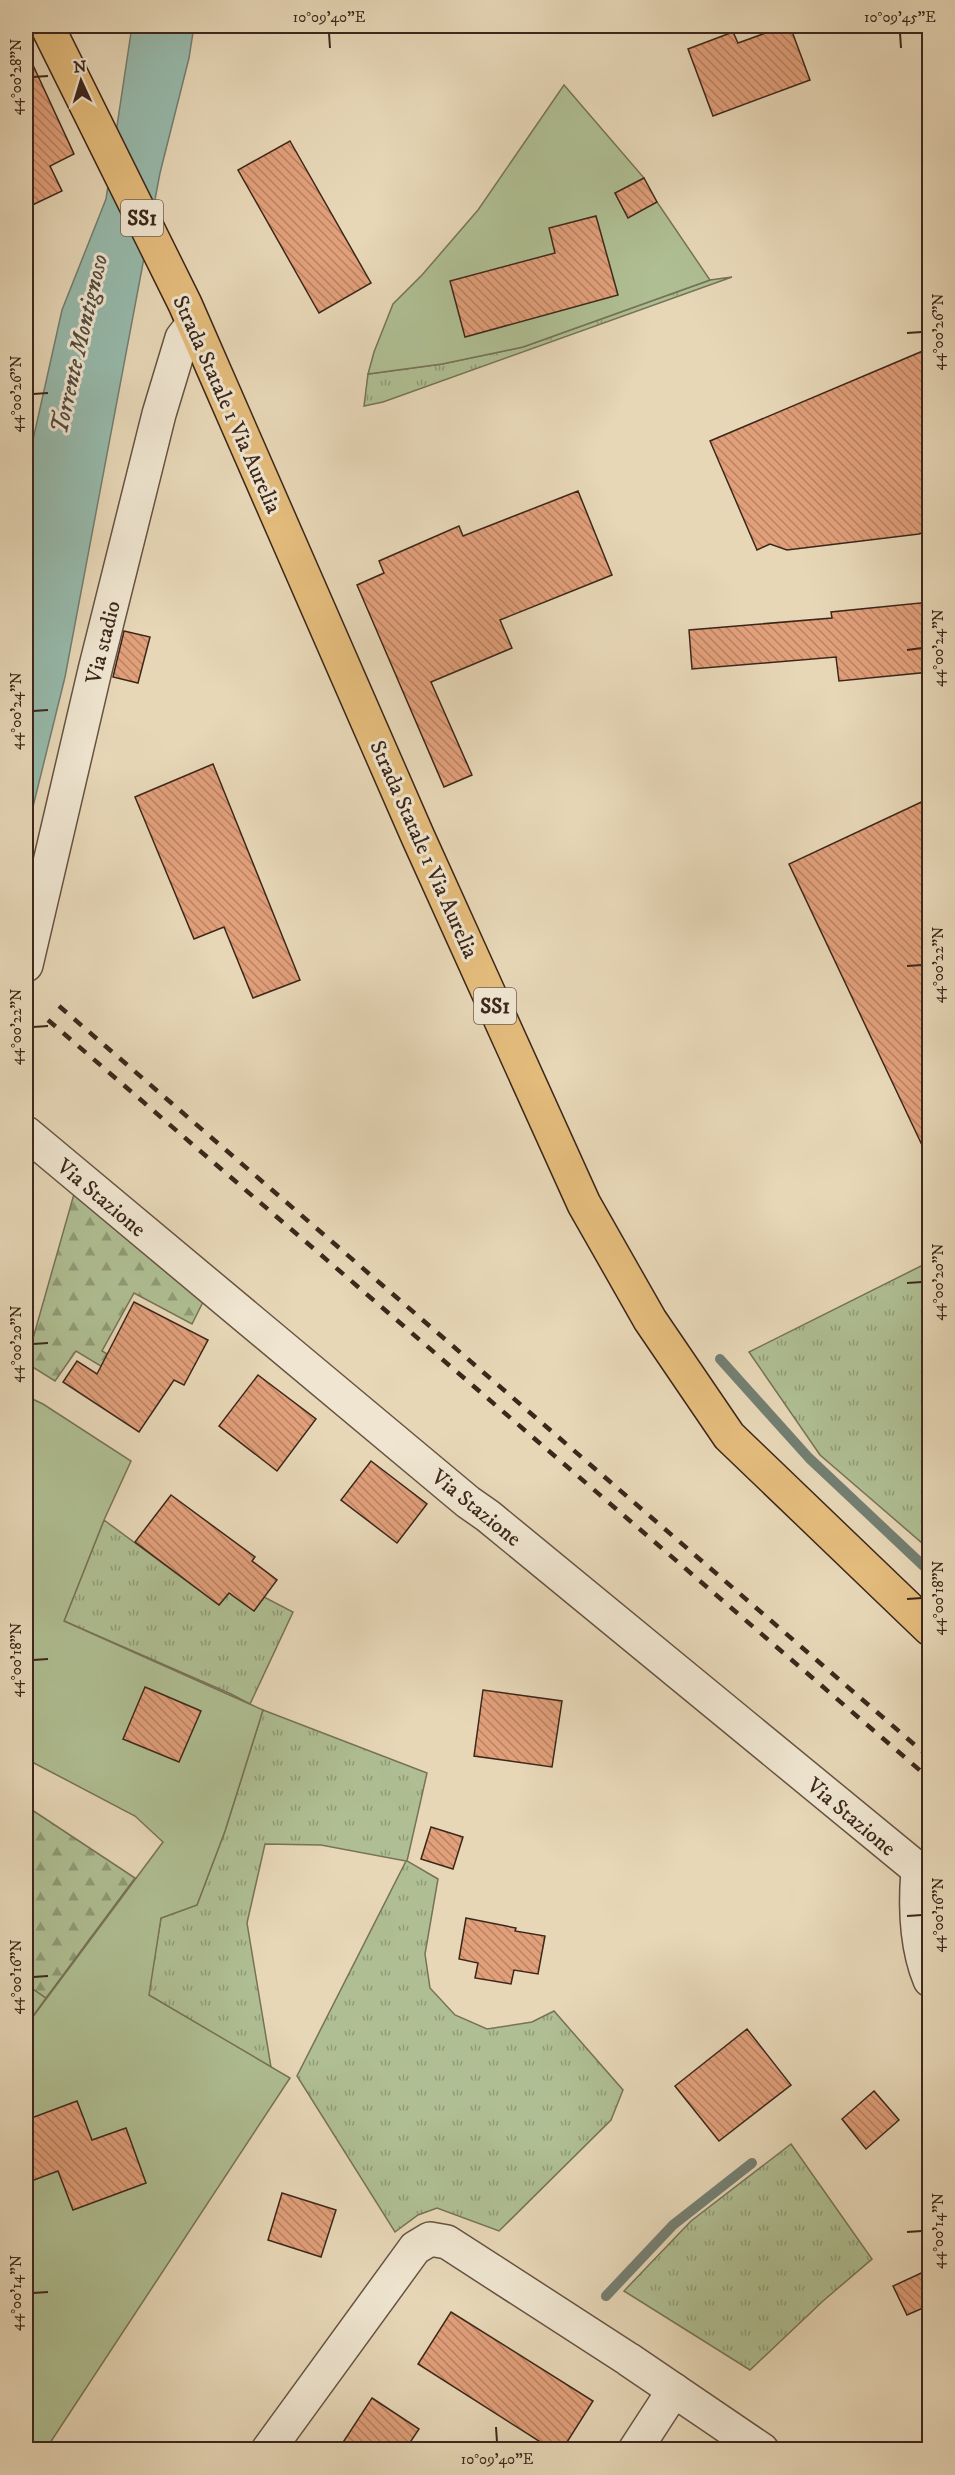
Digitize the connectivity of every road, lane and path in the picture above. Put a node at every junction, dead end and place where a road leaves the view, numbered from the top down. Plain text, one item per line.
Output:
1 (47, 26) edge
2 (188, 313) junction
3 (26, 965) edge
4 (26, 1133) edge
5 (930, 1629) edge
6 (924, 1875) edge
7 (930, 1980) edge
8 (674, 2390) junction
9 (268, 2450) edge
10 (635, 2450) edge
11 (762, 2450) edge

1 - 2 main road, Strada Statale 1 Via Aurelia / SS1
2 - 3 street, Via stadio
2 - 5 main road, Strada Statale 1 Via Aurelia / SS1
4 - 6 street, Via Stazione
6 - 7 street
8 - 9 street
8 - 10 street
8 - 11 street

